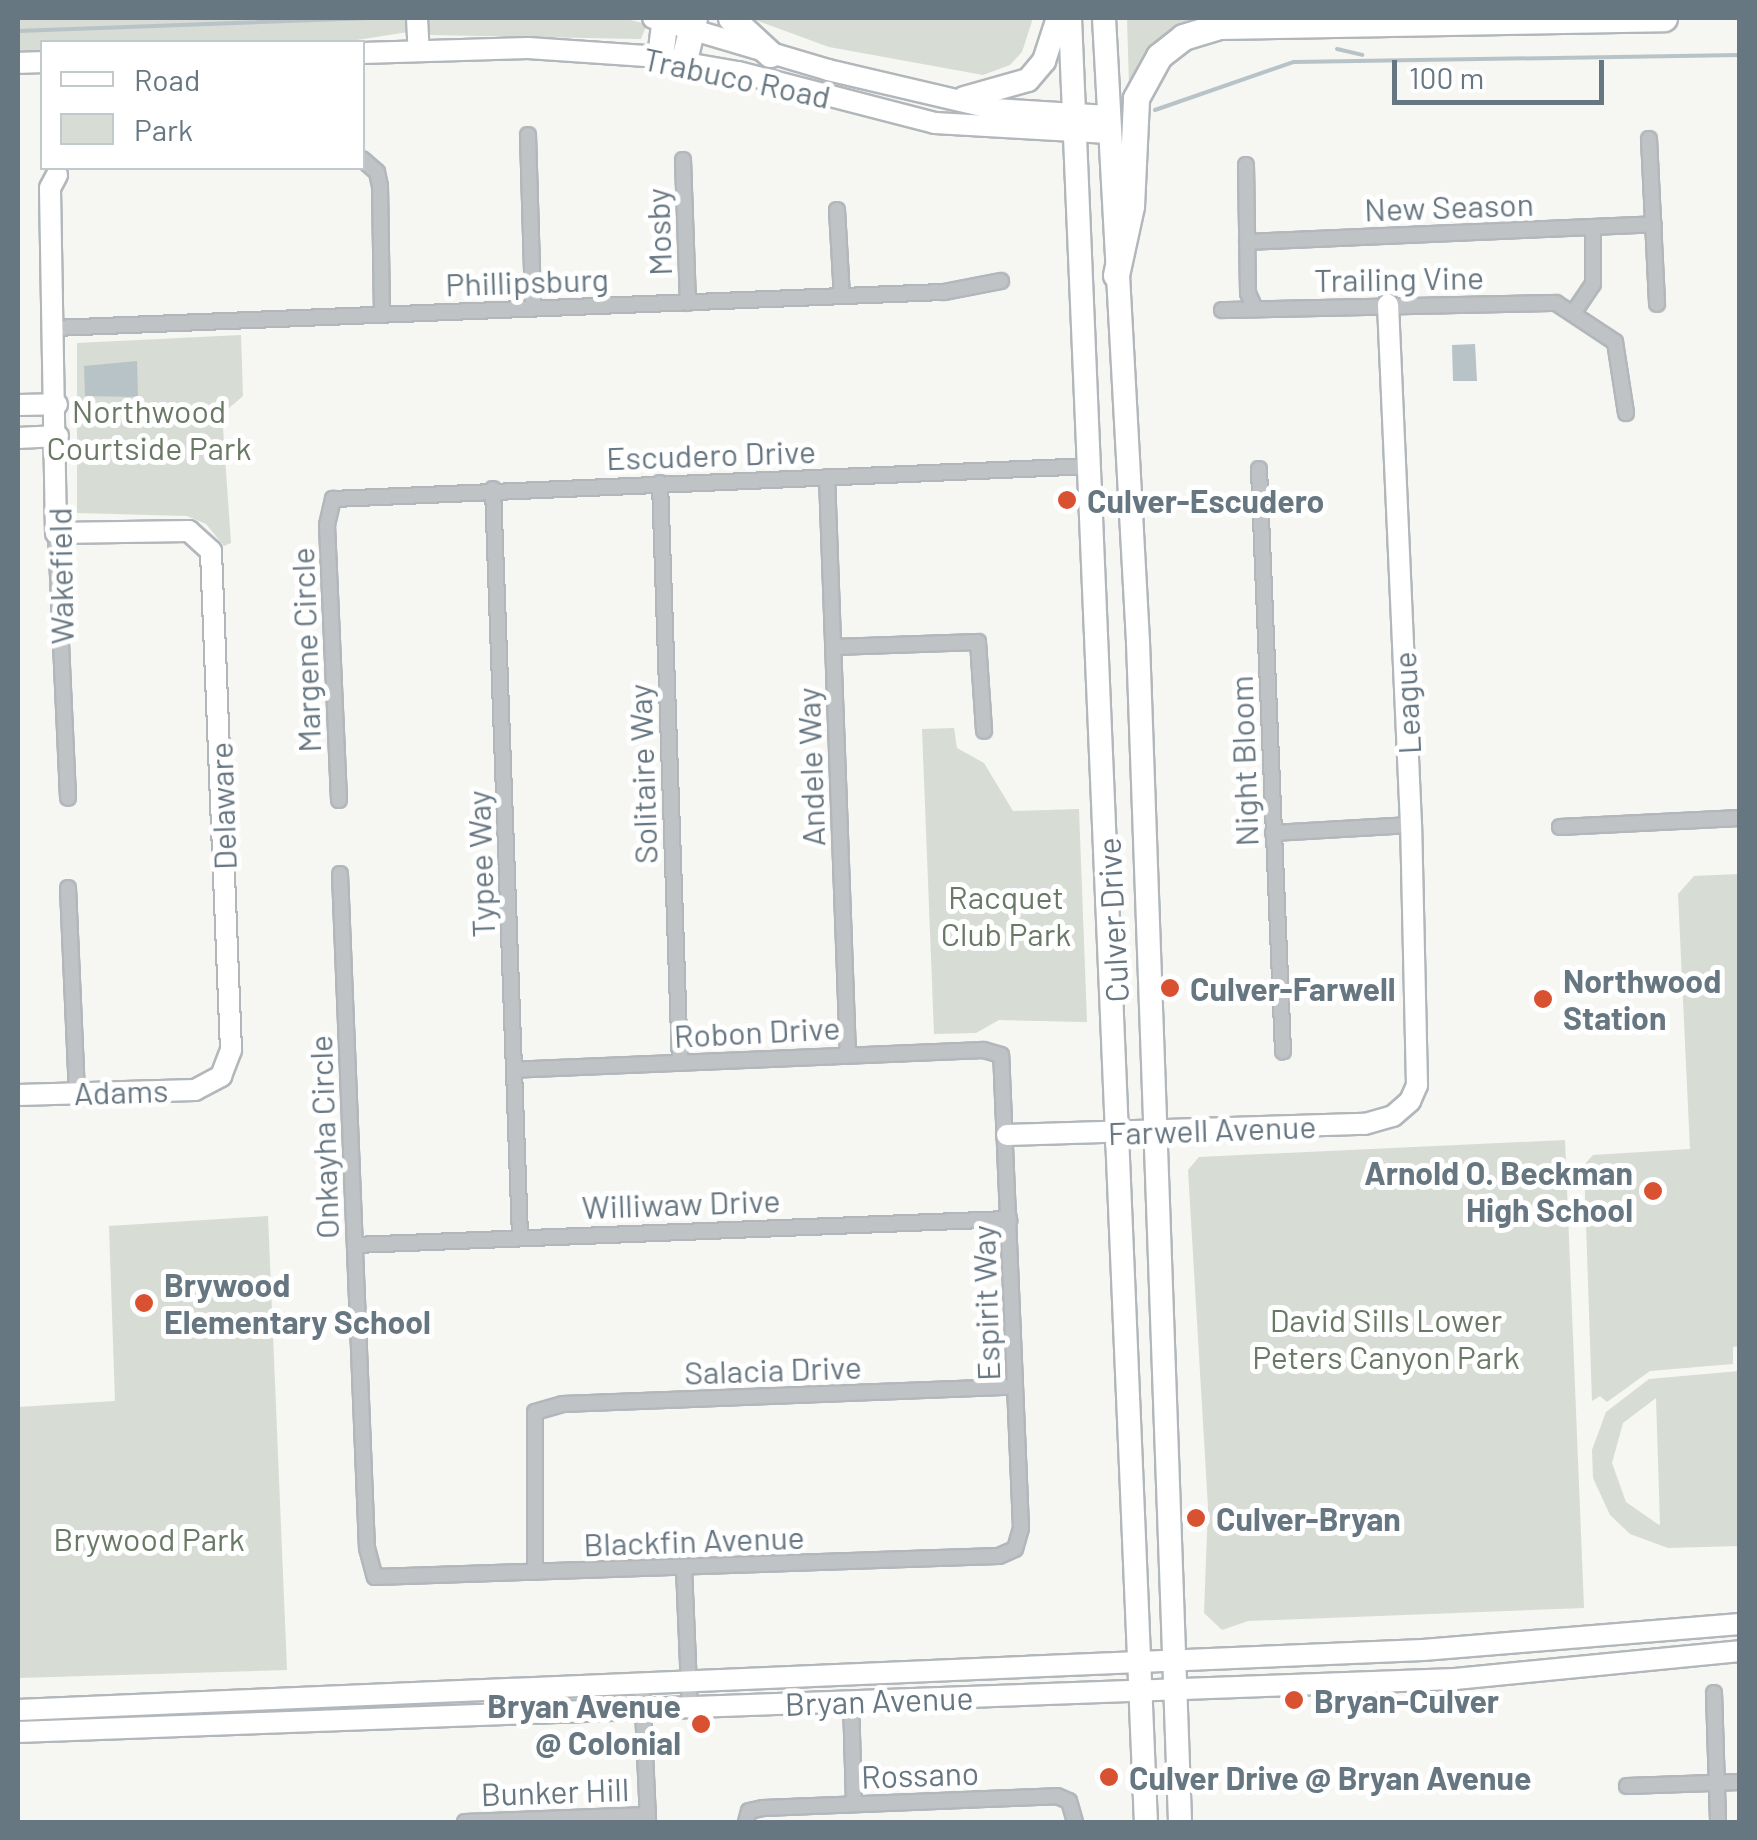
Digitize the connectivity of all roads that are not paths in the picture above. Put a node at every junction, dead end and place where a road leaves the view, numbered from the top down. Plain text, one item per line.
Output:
1 (418, 18) edge
2 (731, 18) edge
3 (1058, 18) edge
4 (1070, 18) edge
5 (1104, 18) edge
6 (1664, 18) edge
7 (673, 20) edge
8 (418, 51) junction
9 (365, 53) edge
10 (770, 54) junction
11 (672, 59) junction
12 (964, 98) junction
13 (1074, 124) junction
14 (1108, 125) junction
15 (528, 135) dead end
16 (1649, 139) dead end
17 (683, 160) dead end
18 (366, 161) edge
19 (1246, 165) dead end
20 (64, 171) edge
21 (837, 210) dead end
22 (1654, 224) junction
23 (1593, 228) junction
24 (1247, 242) junction
25 (1116, 276) junction
26 (1001, 281) dead end
27 (842, 296) junction
28 (688, 302) junction
29 (1657, 304) dead end
30 (1388, 305) junction
31 (534, 306) junction
32 (1255, 309) junction
33 (1222, 310) dead end
34 (1574, 312) junction
35 (382, 315) junction
36 (54, 328) junction
37 (57, 404) junction
38 (18, 406) edge
39 (1626, 413) dead end
40 (58, 436) junction
41 (18, 438) edge
42 (1091, 466) junction
43 (1259, 469) dead end
44 (828, 477) junction
45 (660, 483) junction
46 (493, 489) junction
47 (334, 500) joint
48 (56, 532) junction
49 (834, 647) junction
50 (984, 731) dead end
51 (68, 798) dead end
52 (339, 800) dead end
53 (1740, 818) edge
54 (1411, 825) junction
55 (1560, 828) dead end
56 (1273, 832) junction
57 (340, 874) dead end
58 (68, 888) dead end
59 (1282, 1052) dead end
60 (848, 1054) junction
61 (1001, 1055) joint
62 (680, 1062) junction
63 (515, 1070) junction
64 (221, 1076) joint
65 (77, 1092) junction
66 (18, 1095) edge
67 (1410, 1101) joint
68 (1156, 1130) junction
69 (1116, 1132) junction
70 (1008, 1136) junction
71 (1009, 1218) junction
72 (520, 1236) junction
73 (355, 1245) junction
74 (1015, 1387) junction
75 (1016, 1549) joint
76 (684, 1568) junction
77 (534, 1572) junction
78 (375, 1577) joint
79 (1740, 1624) edge
80 (1740, 1651) edge
81 (1176, 1658) junction
82 (1142, 1659) junction
83 (689, 1684) junction
84 (642, 1687) junction
85 (1177, 1690) junction
86 (1144, 1691) junction
87 (1714, 1693) dead end
88 (852, 1701) junction
89 (690, 1708) junction
90 (18, 1710) edge
91 (643, 1712) junction
92 (18, 1732) edge
93 (1740, 1782) edge
94 (1716, 1783) junction
95 (1627, 1786) dead end
96 (854, 1804) junction
97 (748, 1817) edge
98 (648, 1819) edge
99 (465, 1822) edge
100 (492, 1822) edge
101 (1075, 1822) edge
102 (1146, 1822) edge
103 (1180, 1822) edge
104 (1718, 1822) edge

1 - 8 main road
2 - 10 highway
3 - 12 main road
4 - 13 main road, Culver Drive
5 - 14 main road, Culver Drive
6 - 25 highway
7 - 10 main road, Trabuco Road
7 - 11 highway
8 - 9 main road, Trabuco Road
8 - 11 main road, Trabuco Road
10 - 12 main road, Trabuco Road
11 - 13 main road, Trabuco Road
12 - 13 main road, Trabuco Road
13 - 14 main road, Trabuco Road
13 - 42 main road, Culver Drive
14 - 25 main road, Culver Drive
15 - 31 street
16 - 22 street
17 - 28 street, Mosby
18 - 35 street
19 - 24 street
20 - 36 main road, Wakefield
21 - 27 street
22 - 23 street, New Season
22 - 29 street
23 - 24 street, New Season
23 - 34 street
24 - 32 street
25 - 68 main road, Culver Drive
26 - 27 street, Phillipsburg
27 - 28 street, Phillipsburg
28 - 31 street, Phillipsburg
30 - 32 street, Trailing Vine
30 - 34 street, Trailing Vine
30 - 54 main road, League
31 - 35 street, Phillipsburg
32 - 33 street, Trailing Vine
34 - 39 street, Trailing Vine
35 - 36 street, Phillipsburg
36 - 37 main road, Wakefield
37 - 38 main road
37 - 40 main road, Wakefield
40 - 41 main road
40 - 48 main road, Wakefield
42 - 44 street, Escudero Drive
42 - 69 main road, Culver Drive
43 - 56 street, Night Bloom
44 - 45 street, Escudero Drive
44 - 49 street, Andele Way
45 - 46 street, Escudero Drive
45 - 62 street, Solitaire Way
46 - 47 street, Escudero Drive
46 - 63 street, Typee Way
47 - 52 street, Margene Circle
48 - 51 street, Wakefield
48 - 64 main road, Delaware
49 - 50 street
49 - 60 street, Andele Way
53 - 55 street
54 - 56 street
54 - 67 main road, League
56 - 59 street, Night Bloom
57 - 73 street, Onkayha Circle
58 - 65 street
60 - 61 street, Robon Drive
60 - 62 street, Robon Drive
61 - 70 street, Espirit Way
62 - 63 street, Robon Drive
63 - 72 street, Typee Way
64 - 65 main road, Adams
65 - 66 main road, Adams
67 - 68 main road, Farwell Avenue
68 - 69 main road, Farwell Avenue
68 - 81 main road, Culver Drive
69 - 70 main road, Farwell Avenue
69 - 82 main road, Culver Drive
70 - 71 street, Espirit Way
71 - 72 street, Williwaw Drive
71 - 74 street, Espirit Way
72 - 73 street, Williwaw Drive
73 - 78 street, Onkayha Circle
74 - 75 street, Espirit Way
74 - 77 street, Salacia Drive
75 - 76 street, Blackfin Avenue
76 - 77 street, Blackfin Avenue
76 - 83 street
77 - 78 street, Blackfin Avenue
79 - 81 main road, Bryan Avenue
80 - 85 main road, Bryan Avenue
81 - 82 main road, Bryan Avenue
81 - 85 main road, Culver Drive
82 - 83 main road, Bryan Avenue
82 - 86 main road, Culver Drive
83 - 84 main road, Bryan Avenue
83 - 89 street
84 - 90 main road, Bryan Avenue
84 - 91 street
85 - 86 main road, Bryan Avenue
85 - 103 main road, Culver Drive
86 - 88 main road, Bryan Avenue
86 - 102 main road, Culver Drive
87 - 94 street
88 - 89 main road, Bryan Avenue
88 - 96 street
89 - 91 main road, Bryan Avenue
91 - 92 main road, Bryan Avenue
91 - 98 street
93 - 94 street
94 - 95 street
94 - 104 street
96 - 97 street, Rossano
96 - 101 street, Rossano
98 - 100 street, Bunker Hill
99 - 100 street, Bunker Hill

